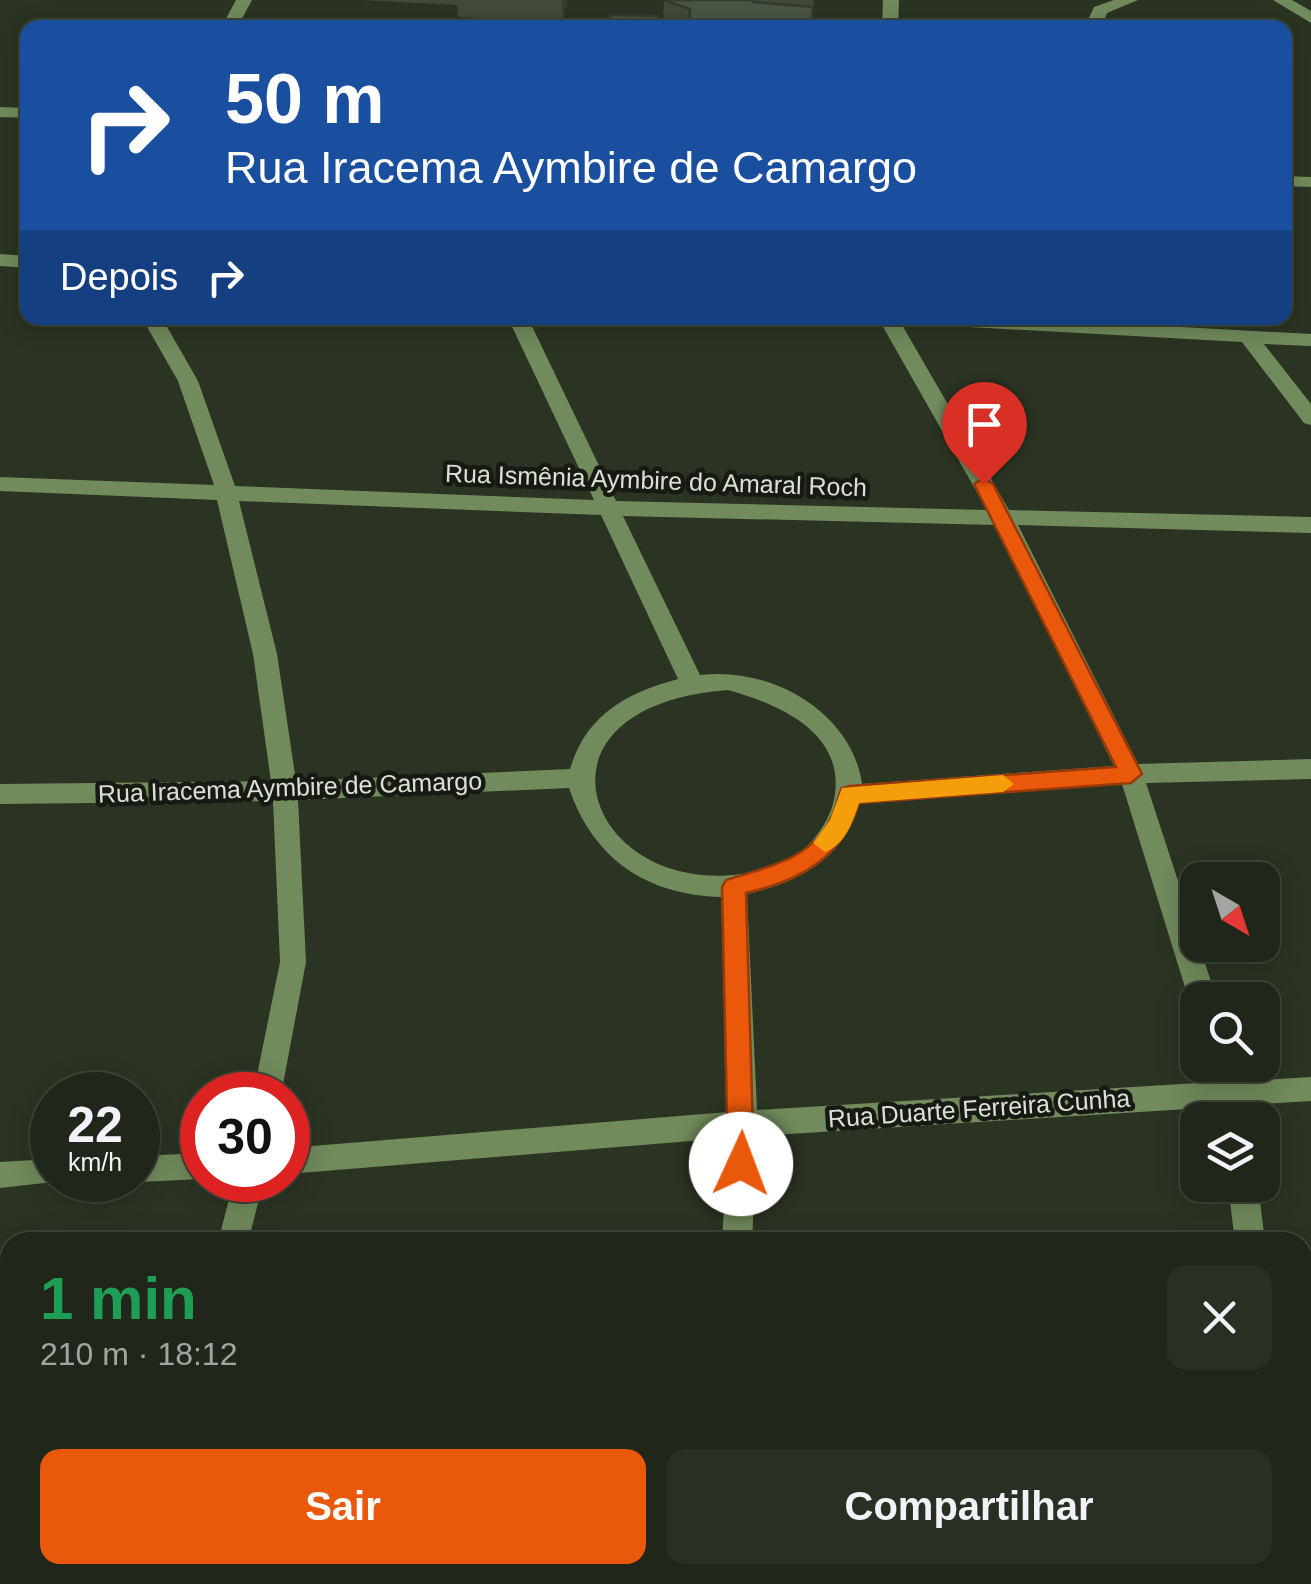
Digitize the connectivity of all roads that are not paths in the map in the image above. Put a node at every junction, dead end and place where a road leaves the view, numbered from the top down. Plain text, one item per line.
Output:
1 (1130, 0) edge
2 (1282, 0) edge
3 (1311, 18) edge
4 (1096, 20) edge
5 (156, 325) edge
6 (521, 325) edge
7 (892, 325) edge
8 (1037, 325) edge
9 (1248, 337) junction
10 (1311, 340) edge
11 (1311, 418) edge
12 (0, 484) edge
13 (226, 490) junction
14 (612, 508) junction
15 (1002, 518) junction
16 (1311, 525) edge
17 (692, 682) junction
18 (1311, 769) edge
19 (1131, 774) junction
20 (579, 778) junction
21 (285, 791) junction
22 (0, 794) edge
23 (850, 795) junction
24 (734, 887) junction
25 (1197, 982) edge
26 (272, 1072) edge
27 (1311, 1089) edge
28 (1231, 1092) edge
29 (743, 1124) junction
30 (310, 1159) edge
31 (30, 1173) edge
32 (0, 1175) edge
33 (243, 1202) edge
34 (1246, 1202) edge
35 (236, 1232) edge
36 (738, 1232) edge
37 (1249, 1232) edge

1 - 4 street
2 - 3 street
5 - 13 street
6 - 14 street
7 - 15 street
8 - 9 street
9 - 10 street
9 - 11 street
12 - 13 street, Rua Ismênia Aymbire do Amaral Roch
13 - 14 street, Rua Ismênia Aymbire do Amaral Roch
13 - 21 street
14 - 15 street, Rua Ismênia Aymbire do Amaral Roch
14 - 17 street
15 - 16 street, Rua Ismênia Aymbire do Amaral Roch
15 - 19 street
17 - 20 street
17 - 23 street
18 - 19 street
19 - 23 street
19 - 25 street
20 - 21 street, Rua Iracema Aymbire de Camargo
20 - 24 street
21 - 22 street, Rua Iracema Aymbire de Camargo
21 - 26 street
23 - 24 street
24 - 29 street
27 - 28 street, Rua Duarte Ferreira Cunha
28 - 29 street, Rua Duarte Ferreira Cunha
29 - 30 street, Rua Duarte Ferreira Cunha
29 - 36 street
31 - 32 street
33 - 35 street
34 - 37 street

